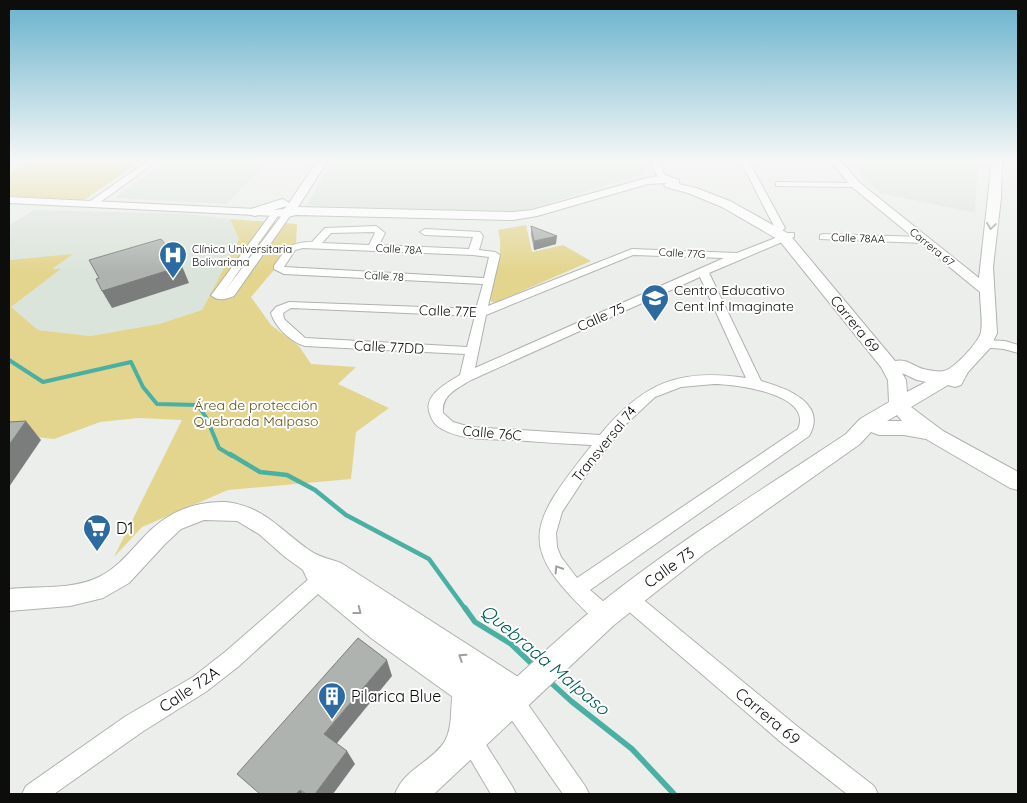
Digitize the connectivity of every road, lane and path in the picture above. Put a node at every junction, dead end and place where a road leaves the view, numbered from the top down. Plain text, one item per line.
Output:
1 (101, 197) edge
2 (289, 197) edge
3 (299, 197) edge
4 (589, 197) edge
5 (610, 197) edge
6 (710, 197) edge
7 (722, 197) edge
8 (765, 197) edge
9 (871, 197) edge
10 (995, 197) edge
11 (9, 200) edge
12 (297, 200) junction
13 (92, 204) junction
14 (282, 210) junction
15 (255, 212) joint
16 (319, 212) junction
17 (398, 214) junction
18 (373, 218) junction
19 (429, 223) junction
20 (785, 234) junction
21 (823, 236) dead end
22 (924, 240) junction
23 (315, 245) junction
24 (373, 248) junction
25 (415, 250) junction
26 (473, 252) junction
27 (626, 254) joint
28 (738, 256) junction
29 (948, 260) junction
30 (986, 267) junction
31 (279, 269) joint
32 (703, 272) junction
33 (488, 281) junction
34 (987, 291) junction
35 (482, 313) junction
36 (986, 338) junction
37 (305, 342) joint
38 (1018, 349) edge
39 (473, 351) junction
40 (901, 364) junction
41 (953, 373) junction
42 (466, 377) junction
43 (756, 384) junction
44 (908, 405) junction
45 (879, 428) junction
46 (929, 432) junction
47 (853, 439) junction
48 (606, 440) junction
49 (1018, 471) edge
50 (1018, 482) edge
51 (321, 571) junction
52 (576, 589) junction
53 (626, 598) junction
54 (9, 600) edge
55 (604, 616) junction
56 (413, 638) junction
57 (553, 663) joint
58 (466, 691) junction
59 (515, 698) junction
60 (470, 740) junction
61 (442, 765) junction
62 (34, 794) edge
63 (411, 794) edge
64 (504, 794) edge
65 (577, 794) edge
66 (866, 794) edge

1 - 13 street
2 - 14 main road
3 - 12 main road
4 - 19 main road
5 - 19 main road
6 - 20 main road, Carrera 69
7 - 20 main road, Carrera 69
8 - 20 street
9 - 22 main road, Carrera 67
10 -> 30 main road
11 - 13 street
12 - 14 main road
12 - 16 main road
13 - 15 street
14 - 14 street
14 - 15 main road
14 - 16 main road
14 - 18 main road
16 - 17 main road
17 - 18 main road
17 - 19 main road
18 - 19 main road
19 - 25 street
19 - 26 street
20 - 28 street, Calle 75
20 - 40 main road, Carrera 69
20 - 44 main road, Carrera 69
21 - 22 street, Calle 78AA
22 - 29 main road, Carrera 67
23 - 24 street, Calle 78A
23 - 24 street
23 - 31 street, Calle 78A
24 - 25 street, Calle 78A
25 - 26 street, Calle 78A
26 - 33 street, Calle 78A
27 - 28 street, Calle 77G
27 - 35 street, Calle 77E
28 - 32 street, Calle 75
29 - 30 main road
29 - 34 main road, Carrera 67
30 - 34 main road
31 - 33 street, Calle 78
32 - 42 street, Calle 75
32 - 43 street
33 - 35 street
34 - 36 main road
35 - 37 street, Calle 77E
35 - 39 street
36 - 38 street
36 - 41 main road, Calle 73
37 - 39 street, Calle 77DD
39 - 42 street
40 - 41 main road
40 - 44 main road, Carrera 69
41 - 44 main road, Calle 73
42 - 48 street, Calle 76C
43 - 48 street, Transversal 74
43 - 52 street, Transversal 74
44 - 45 main road, Calle 73
44 - 46 main road
44 - 47 main road, Calle 73
44 - 49 main road
45 - 46 main road
45 - 47 main road, Calle 73
46 - 50 main road
47 - 53 main road, Calle 73
52 -> 48 street, Transversal 74
51 - 54 street
51 - 56 street
51 - 62 street, Calle 72A
52 - 55 street, Transversal 74
53 - 55 main road, Calle 73
53 - 66 street, Carrera 69
55 - 57 main road, Calle 73
56 - 58 street
59 -> 56 street
57 - 59 main road, Calle 73
58 - 59 street
58 - 61 main road
59 - 60 main road, Calle 73
59 - 65 street
60 - 61 main road
60 - 64 street
61 - 63 main road

